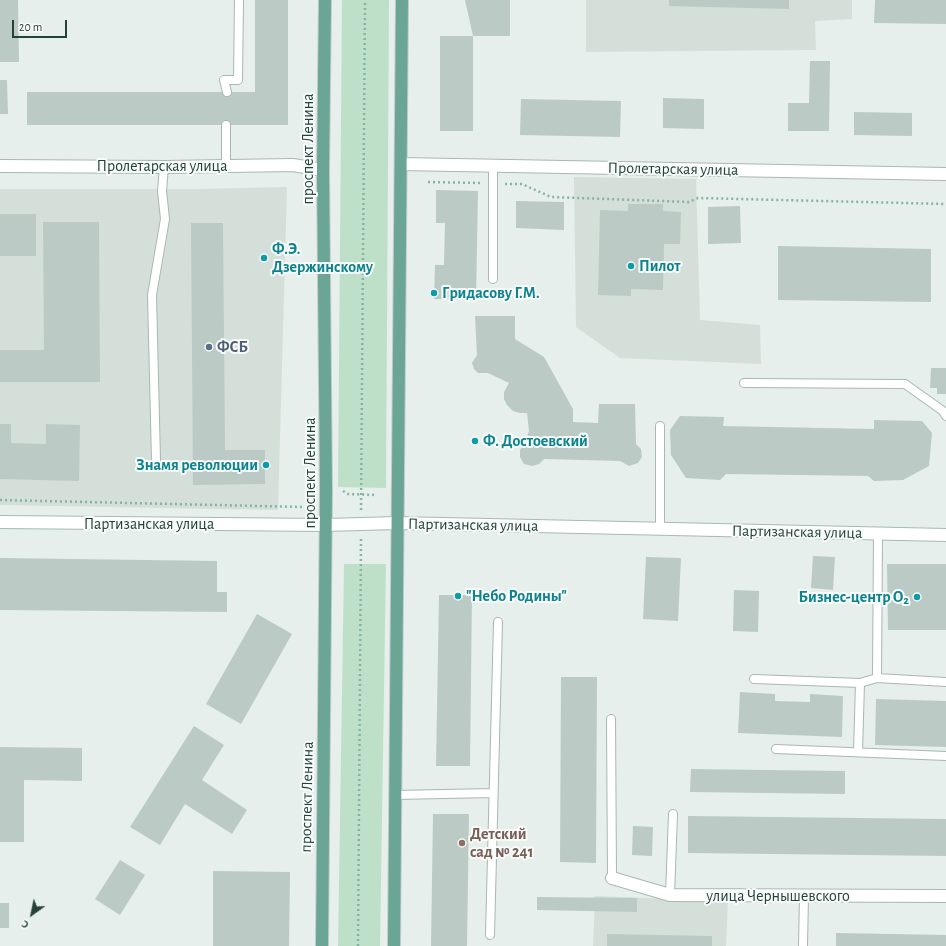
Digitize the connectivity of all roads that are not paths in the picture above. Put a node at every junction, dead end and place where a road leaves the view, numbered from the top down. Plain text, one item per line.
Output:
1 (239, 0) edge
2 (325, 0) edge
3 (402, 0) edge
4 (227, 92) dead end
5 (226, 125) dead end
6 (400, 164) junction
7 (0, 166) edge
8 (226, 166) junction
9 (493, 166) junction
10 (164, 167) junction
11 (323, 170) junction
12 (946, 174) edge
13 (493, 279) dead end
14 (744, 383) dead end
15 (946, 416) edge
16 (660, 426) dead end
17 (156, 460) dead end
18 (0, 522) edge
19 (397, 523) junction
20 (326, 525) junction
21 (660, 529) junction
22 (878, 534) junction
23 (946, 535) edge
24 (498, 622) dead end
25 (877, 678) junction
26 (754, 679) dead end
27 (946, 682) edge
28 (860, 683) junction
29 (611, 719) dead end
30 (776, 749) dead end
31 (858, 752) junction
32 (946, 756) edge
33 (493, 793) junction
34 (395, 795) junction
35 (673, 814) dead end
36 (612, 878) joint
37 (670, 895) junction
38 (804, 896) junction
39 (946, 896) edge
40 (490, 935) dead end
41 (322, 946) edge
42 (394, 946) edge
43 (803, 946) edge

1 - 4 lane
2 - 11 main road, проспект Ленина
3 - 6 main road
5 - 8 lane
6 - 9 street, Пролетарская улица
6 - 19 main road
7 - 10 street, Пролетарская улица
8 - 10 street, Пролетарская улица
8 - 11 street, Пролетарская улица
9 - 12 street, Пролетарская улица
9 - 13 lane
10 - 17 lane
11 - 20 main road, проспект Ленина
14 - 15 lane
16 - 21 lane
18 - 20 street, Партизанская улица
19 - 20 street, Партизанская улица
19 - 21 street, Партизанская улица
19 - 34 main road
20 - 41 main road, проспект Ленина
21 - 22 street, Партизанская улица
22 - 23 street, Партизанская улица
22 - 25 lane
24 - 33 lane
25 - 27 lane
25 - 28 lane
26 - 28 lane
28 - 31 lane
29 - 36 lane
30 - 31 lane
31 - 32 lane
33 - 34 lane
33 - 40 lane
34 - 42 main road
35 - 37 lane
36 - 37 street, улица Чернышевского
37 - 38 street, улица Чернышевского
38 - 39 street, улица Чернышевского
38 - 43 lane

